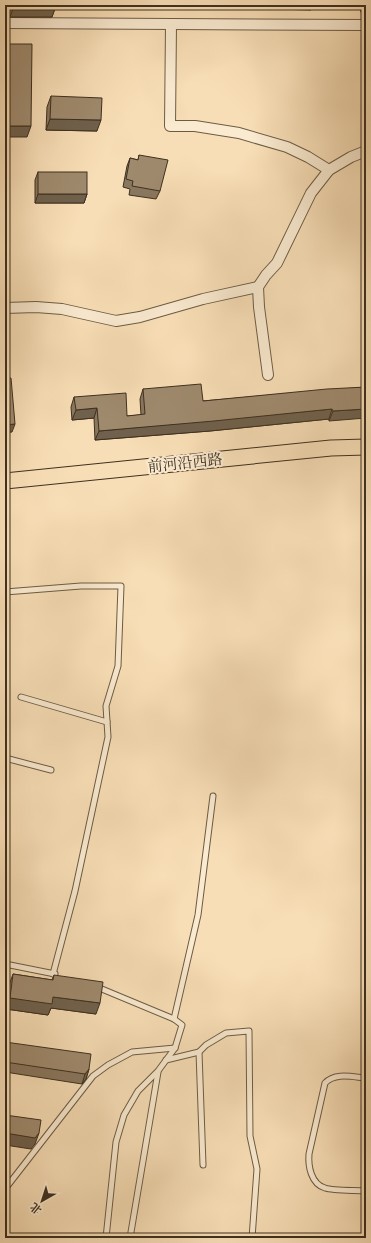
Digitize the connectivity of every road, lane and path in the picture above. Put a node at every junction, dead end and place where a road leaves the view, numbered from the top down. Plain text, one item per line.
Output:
1 (365, 5) edge
2 (366, 10) edge
3 (5, 23) edge
4 (171, 24) junction
5 (366, 25) edge
6 (366, 151) edge
7 (329, 170) junction
8 (258, 287) junction
9 (5, 308) edge
10 (268, 374) dead end
11 (366, 447) edge
12 (5, 481) edge
13 (5, 592) edge
14 (21, 697) dead end
15 (107, 722) junction
16 (5, 758) edge
17 (51, 770) dead end
18 (213, 796) dead end
19 (5, 964) edge
20 (54, 974) junction
21 (60, 976) edge
22 (94, 986) edge
23 (174, 1019) junction
24 (175, 1048) junction
25 (199, 1052) junction
26 (166, 1060) junction
27 (158, 1071) junction
28 (366, 1078) edge
29 (203, 1165) dead end
30 (5, 1189) edge
31 (366, 1191) edge
32 (106, 1238) edge
33 (130, 1238) edge
34 (252, 1238) edge

1 - 2 street
3 - 4 street
4 - 5 street
4 - 7 street
6 - 7 street
7 - 8 street
8 - 9 street
8 - 10 street
11 - 12 main road, 前河沿西路
13 - 15 lane
14 - 15 lane
15 - 20 lane
16 - 17 lane
18 - 23 lane
19 - 20 lane
20 - 21 lane
22 - 23 lane
23 - 24 lane
24 - 26 lane
24 - 30 lane
25 - 26 lane
25 - 29 lane
25 - 34 lane
26 - 27 lane
27 - 32 lane
27 - 33 lane
28 - 31 lane

